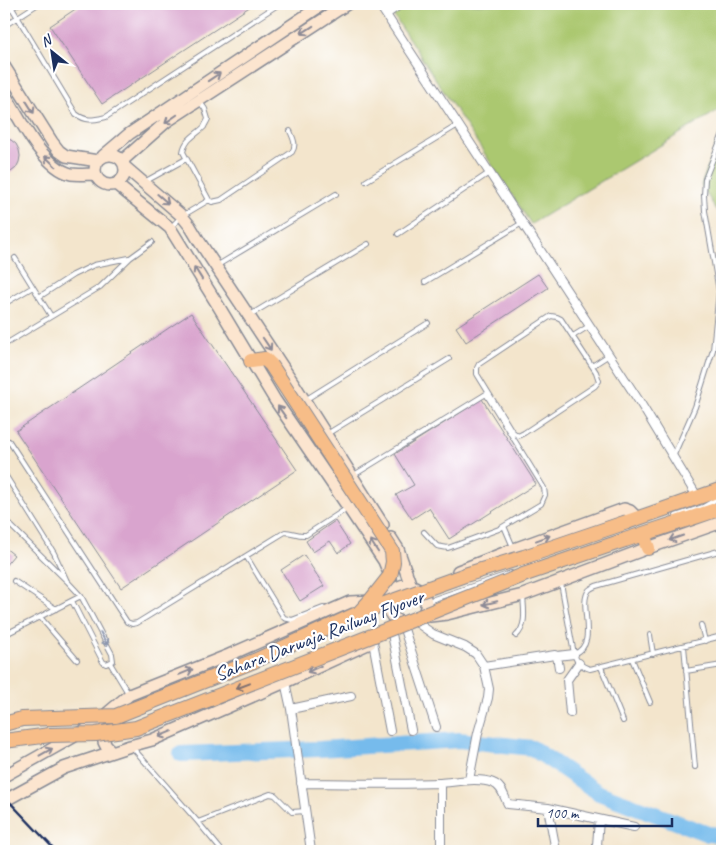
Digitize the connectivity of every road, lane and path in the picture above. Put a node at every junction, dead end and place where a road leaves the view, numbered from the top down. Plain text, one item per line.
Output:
1 (18, 4) edge
2 (38, 4) edge
3 (280, 4) edge
4 (323, 4) edge
5 (348, 4) edge
6 (379, 4) edge
7 (404, 4) edge
8 (12, 8) junction
9 (4, 13) edge
10 (387, 16) junction
11 (17, 17) junction
12 (4, 26) edge
13 (4, 66) edge
14 (4, 93) edge
15 (199, 100) junction
16 (458, 125) junction
17 (290, 131) dead end
18 (722, 136) edge
19 (101, 158) junction
20 (186, 159) junction
21 (124, 164) junction
22 (489, 173) junction
23 (95, 174) junction
24 (366, 181) dead end
25 (144, 182) junction
26 (117, 185) junction
27 (336, 194) dead end
28 (209, 200) junction
29 (182, 216) junction
30 (522, 223) junction
31 (170, 228) junction
32 (398, 234) dead end
33 (152, 242) dead end
34 (368, 244) dead end
35 (15, 258) dead end
36 (130, 258) junction
37 (216, 267) junction
38 (425, 282) dead end
39 (33, 287) junction
40 (39, 297) junction
41 (4, 304) edge
42 (51, 316) junction
43 (249, 316) junction
44 (428, 323) dead end
45 (590, 326) junction
46 (573, 336) junction
47 (4, 344) edge
48 (609, 355) junction
49 (449, 359) dead end
50 (251, 361) junction
51 (592, 366) junction
52 (304, 400) junction
53 (326, 435) junction
54 (9, 441) dead end
55 (673, 457) junction
56 (4, 473) edge
57 (352, 476) junction
58 (722, 489) edge
59 (722, 496) edge
60 (700, 502) junction
61 (722, 506) edge
62 (348, 507) junction
63 (675, 516) dead end
64 (4, 519) edge
65 (632, 520) junction
66 (722, 522) edge
67 (504, 526) junction
68 (424, 532) dead end
69 (643, 534) junction
70 (648, 548) junction
71 (514, 549) junction
72 (722, 550) edge
73 (246, 556) junction
74 (519, 570) dead end
75 (390, 576) junction
76 (14, 580) dead end
77 (67, 581) junction
78 (561, 581) junction
79 (414, 587) junction
80 (395, 589) junction
81 (523, 595) junction
82 (81, 596) junction
83 (388, 600) junction
84 (72, 601) junction
85 (426, 602) junction
86 (331, 604) dead end
87 (56, 609) junction
88 (359, 613) junction
89 (40, 617) junction
90 (412, 622) junction
91 (702, 625) dead end
92 (392, 634) junction
93 (650, 634) dead end
94 (4, 635) edge
95 (516, 636) dead end
96 (722, 636) edge
97 (705, 641) junction
98 (373, 642) junction
99 (684, 646) junction
100 (574, 654) junction
101 (654, 654) junction
102 (557, 656) junction
103 (632, 659) junction
104 (77, 660) dead end
105 (110, 663) junction
106 (579, 663) junction
107 (722, 665) edge
108 (484, 666) junction
109 (601, 667) junction
110 (559, 668) dead end
111 (686, 671) junction
112 (285, 682) junction
113 (129, 695) junction
114 (351, 696) dead end
115 (650, 702) dead end
116 (291, 709) junction
117 (108, 713) junction
118 (570, 713) dead end
119 (623, 721) dead end
120 (4, 724) edge
121 (436, 727) dead end
122 (411, 730) dead end
123 (390, 731) dead end
124 (4, 741) edge
125 (130, 746) junction
126 (112, 752) junction
127 (695, 768) dead end
128 (4, 776) edge
129 (469, 780) junction
130 (301, 782) junction
131 (441, 783) junction
132 (4, 801) edge
133 (548, 808) junction
134 (305, 811) junction
135 (599, 820) junction
136 (198, 822) junction
137 (634, 827) dead end
138 (222, 851) edge
139 (311, 851) edge
140 (441, 851) edge
141 (556, 851) edge
142 (602, 851) edge

1 - 8 lane
2 - 11 lane
3 - 11 lane
19 -> 4 street
5 -> 15 street
6 - 10 street
7 - 10 lane
8 - 9 lane
8 - 11 lane
10 - 16 street
11 - 12 lane
13 -> 19 street
23 -> 14 street
15 - 20 lane
15 -> 21 street
16 - 22 street
16 - 24 lane
17 - 28 lane
18 - 55 lane
19 - 21 street
19 - 23 street
20 - 25 lane
20 - 28 lane
21 - 25 street
21 - 26 street
22 - 30 street
22 - 32 lane
23 - 26 street
25 -> 29 street
26 - 31 street
27 - 37 lane
28 - 29 lane
29 - 31 lane
29 - 37 street
30 - 38 lane
30 - 45 street
50 -> 31 street
33 - 36 lane
34 - 43 lane
35 - 39 lane
36 - 40 lane
36 - 42 lane
37 - 43 street
39 - 40 lane
39 - 41 lane
40 - 42 lane
42 - 47 lane
43 -> 52 street
44 - 52 lane
45 - 46 lane
45 - 48 street
46 - 51 lane
46 - 51 lane
48 - 51 lane
48 - 55 street
49 - 53 lane
62 -> 50 street
50 - 75 highway, bridge
52 - 53 street
53 - 57 street
54 - 73 lane
55 - 60 street
56 - 77 lane
57 - 67 lane
57 - 79 street
58 - 60 highway, Sahara Darwaja Railway Flyover
59 - 60 lane
60 - 61 lane
60 - 63 lane
60 - 65 highway, Sahara Darwaja Railway Flyover
61 - 69 highway, Sahara Darwaja Railway Flyover
62 - 73 lane
75 -> 62 street
64 - 77 lane
71 -> 65 street
65 - 88 highway, Sahara Darwaja Railway Flyover, bridge
66 -> 70 street
67 - 68 lane
67 - 71 lane
69 - 70 highway
69 -> 124 highway, Sahara Darwaja Railway Flyover, bridge
70 - 78 street
71 - 79 street
72 - 100 lane
73 - 86 lane
74 - 85 lane
75 - 80 street
75 - 88 highway, bridge
76 - 87 lane
77 - 82 lane
78 - 81 street
78 - 100 lane
79 - 80 street
79 - 85 street
80 - 83 street
81 -> 90 street
81 - 95 lane
82 - 84 lane
82 -> 105 lane
83 - 90 street
113 -> 83 street
84 - 87 lane
84 - 105 lane
85 - 90 street
87 - 89 lane
88 - 120 highway, Sahara Darwaja Railway Flyover, bridge
89 - 94 lane
89 - 104 lane
90 - 92 street
90 - 108 street
90 - 121 street
91 - 97 lane
92 - 98 street
92 - 122 street
93 - 101 lane
96 - 97 lane
97 - 99 lane
98 -> 112 street
98 - 123 street
99 - 101 lane
99 - 111 lane
100 - 102 street
100 - 106 lane
101 - 103 lane
102 - 108 street
102 - 110 street
103 - 109 lane
103 - 115 lane
105 - 113 lane
106 - 109 lane
106 - 118 street
107 - 111 lane
108 - 129 street
109 - 119 lane
111 - 127 lane
112 - 116 street
112 -> 125 street
113 - 117 street
114 - 116 street
116 - 130 street
117 - 126 street
128 -> 117 street
125 - 126 street
125 - 136 lane
126 - 132 street
129 - 131 street
129 - 133 street
130 - 131 street
130 - 134 street
131 - 140 street
133 - 135 street
133 - 141 street
134 - 136 lane
134 - 139 street
135 - 137 street
135 - 142 street
136 - 138 lane

